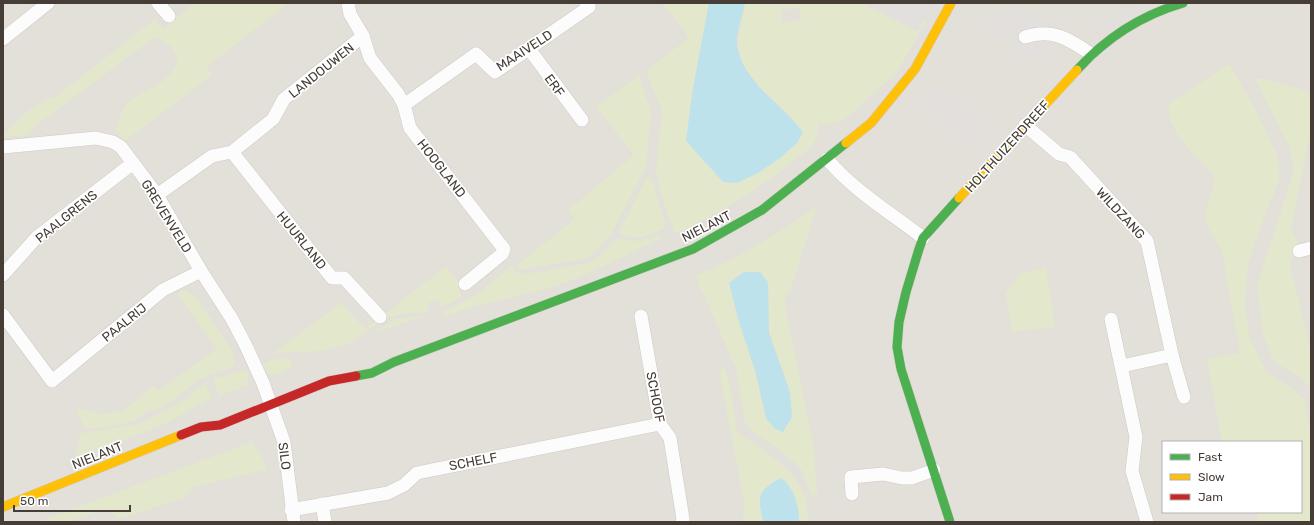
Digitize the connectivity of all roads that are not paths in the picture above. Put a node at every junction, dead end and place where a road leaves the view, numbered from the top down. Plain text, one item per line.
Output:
1 (48, 3) edge
2 (158, 3) edge
3 (348, 3) edge
4 (951, 3) edge
5 (1183, 3) edge
6 (587, 5) edge
7 (169, 16) dead end
8 (362, 36) junction
9 (1025, 37) dead end
10 (3, 39) edge
11 (529, 49) junction
12 (1091, 54) junction
13 (404, 106) junction
14 (582, 120) dead end
15 (1025, 125) junction
16 (3, 147) edge
17 (232, 152) junction
18 (827, 159) junction
19 (133, 163) junction
20 (157, 196) junction
21 (923, 238) junction
22 (201, 271) junction
23 (3, 275) edge
24 (465, 284) dead end
25 (3, 315) edge
26 (642, 316) dead end
27 (380, 317) dead end
28 (1111, 319) dead end
29 (1172, 355) junction
30 (394, 362) junction
31 (373, 363) dead end
32 (1122, 366) junction
33 (268, 395) junction
34 (1184, 397) dead end
35 (210, 418) dead end
36 (660, 424) junction
37 (201, 427) junction
38 (934, 470) junction
39 (852, 494) dead end
40 (322, 504) junction
41 (3, 507) edge
42 (292, 516) edge
43 (325, 522) edge
44 (682, 522) edge
45 (950, 522) edge
46 (1148, 522) edge

1 - 10 street
2 - 7 street
3 - 8 street, LANDOUWEN
4 - 18 street, NIELANT
5 - 12 street, HOLTHUIZERDREEF
6 - 11 street, MAAIVELD
8 - 13 street, HOOGLAND
8 - 17 street, LANDOUWEN
9 - 12 street
11 - 13 street, MAAIVELD
11 - 14 street, ERF
12 - 15 street, HOLTHUIZERDREEF
13 - 24 street, HOOGLAND
15 - 21 street, HOLTHUIZERDREEF
15 - 29 street, WILDZANG
16 - 19 street, GREVENVELD
17 - 20 street, LANDOUWEN
17 - 27 street, HUURLAND
18 - 21 street
18 - 30 street, NIELANT
19 - 20 street, GREVENVELD
19 - 23 street, PAALGRENS
20 - 22 street, GREVENVELD
21 - 38 street, HOLTHUIZERDREEF
22 - 25 street, PAALRIJ
22 - 33 street, GREVENVELD
26 - 36 street, SCHOOF
28 - 32 street
29 - 32 street
29 - 34 street, WILDZANG
30 - 31 street, NIELANT
30 - 33 street, NIELANT
32 - 46 street
33 - 37 street, NIELANT
33 - 42 street, SILO
35 - 37 street, NIELANT
36 - 40 street, SCHELF
36 - 44 street, SCHOOF
37 - 41 street, NIELANT
38 - 39 street
38 - 45 street, HOLTHUIZERDREEF
40 - 42 street, SCHELF
40 - 43 street

